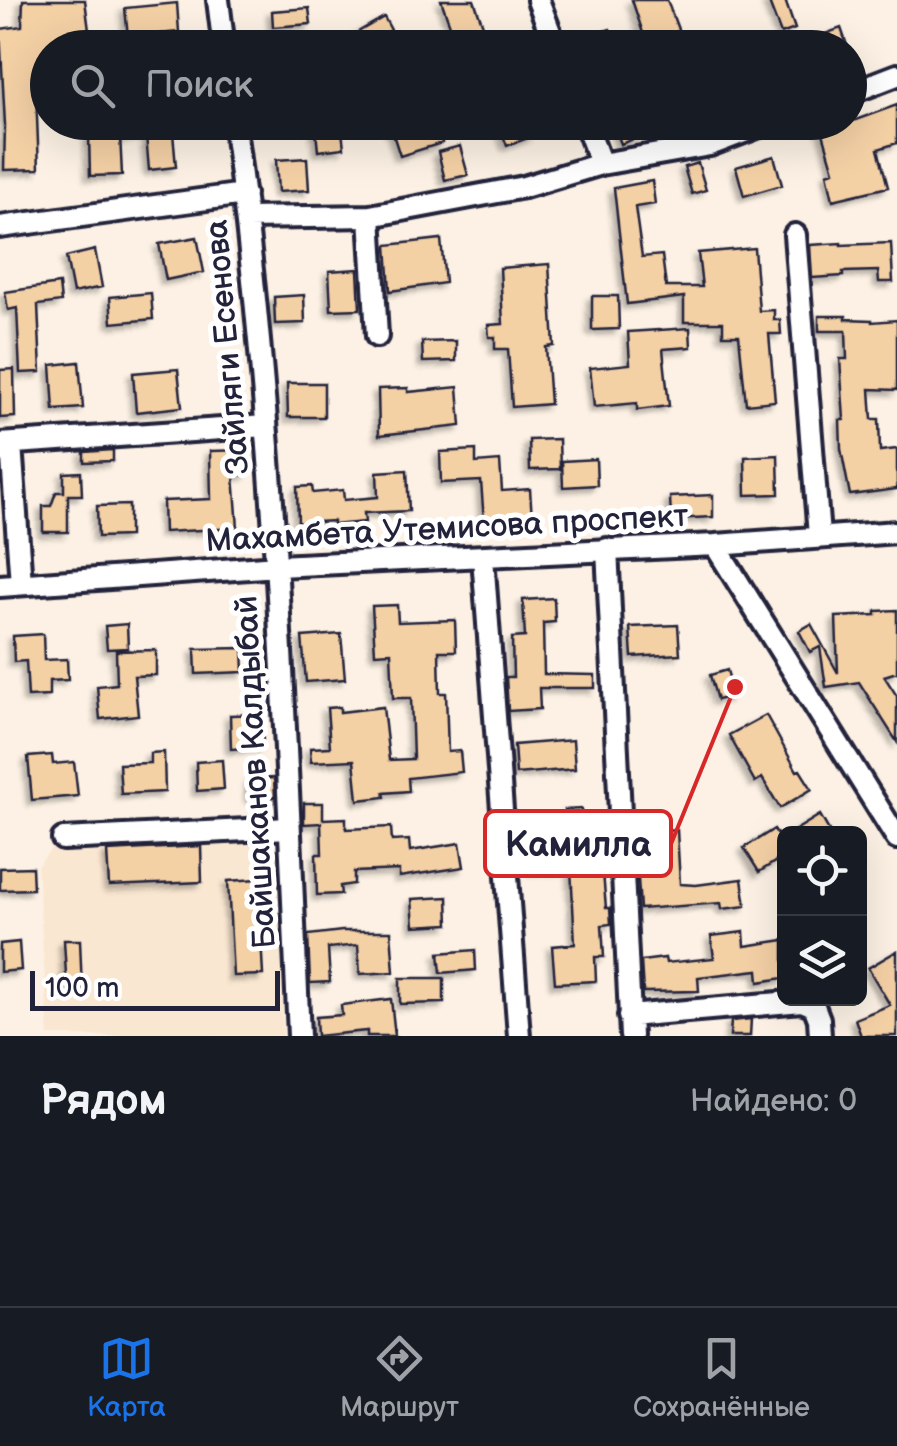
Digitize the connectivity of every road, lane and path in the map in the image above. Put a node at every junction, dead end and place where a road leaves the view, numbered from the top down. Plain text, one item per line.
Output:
1 (218, 0) edge
2 (538, 0) edge
3 (222, 30) edge
4 (549, 30) edge
5 (897, 75) edge
6 (867, 86) edge
7 (236, 140) edge
8 (592, 140) edge
9 (723, 140) edge
10 (601, 164) junction
11 (244, 194) junction
12 (370, 216) junction
13 (248, 218) junction
14 (0, 227) edge
15 (795, 234) dead end
16 (377, 336) dead end
17 (266, 426) junction
18 (6, 444) edge
19 (897, 532) edge
20 (819, 536) junction
21 (714, 545) junction
22 (607, 549) junction
23 (483, 557) junction
24 (276, 566) junction
25 (10, 585) edge
26 (289, 828) junction
27 (897, 838) edge
28 (63, 839) dead end
29 (630, 1026) edge
30 (299, 1036) edge
31 (520, 1036) edge
32 (820, 1036) edge

1 - 3 street
2 - 4 street
5 - 6 street
7 - 11 street, Зайляги Есенова
8 - 10 street
9 - 10 street
10 - 12 street
11 - 13 street, Зайляги Есенова
11 - 14 street
12 - 13 street
12 - 16 street
13 - 17 street, Зайляги Есенова
15 - 20 street
17 - 18 street
17 - 24 street, Зайляги Есенова
18 - 25 street
19 - 20 street, Махамбета Утемисова проспект
20 - 21 street, Махамбета Утемисова проспект
21 - 22 street, Махамбета Утемисова проспект
21 - 27 street
22 - 23 street, Махамбета Утемисова проспект
22 - 29 street
23 - 24 street, Махамбета Утемисова проспект
23 - 31 street
24 - 25 street, Махамбета Утемисова проспект
24 - 26 street, Байшаканов Калдыбай
26 - 28 street
26 - 30 street, Байшаканов Калдыбай
29 - 32 street

